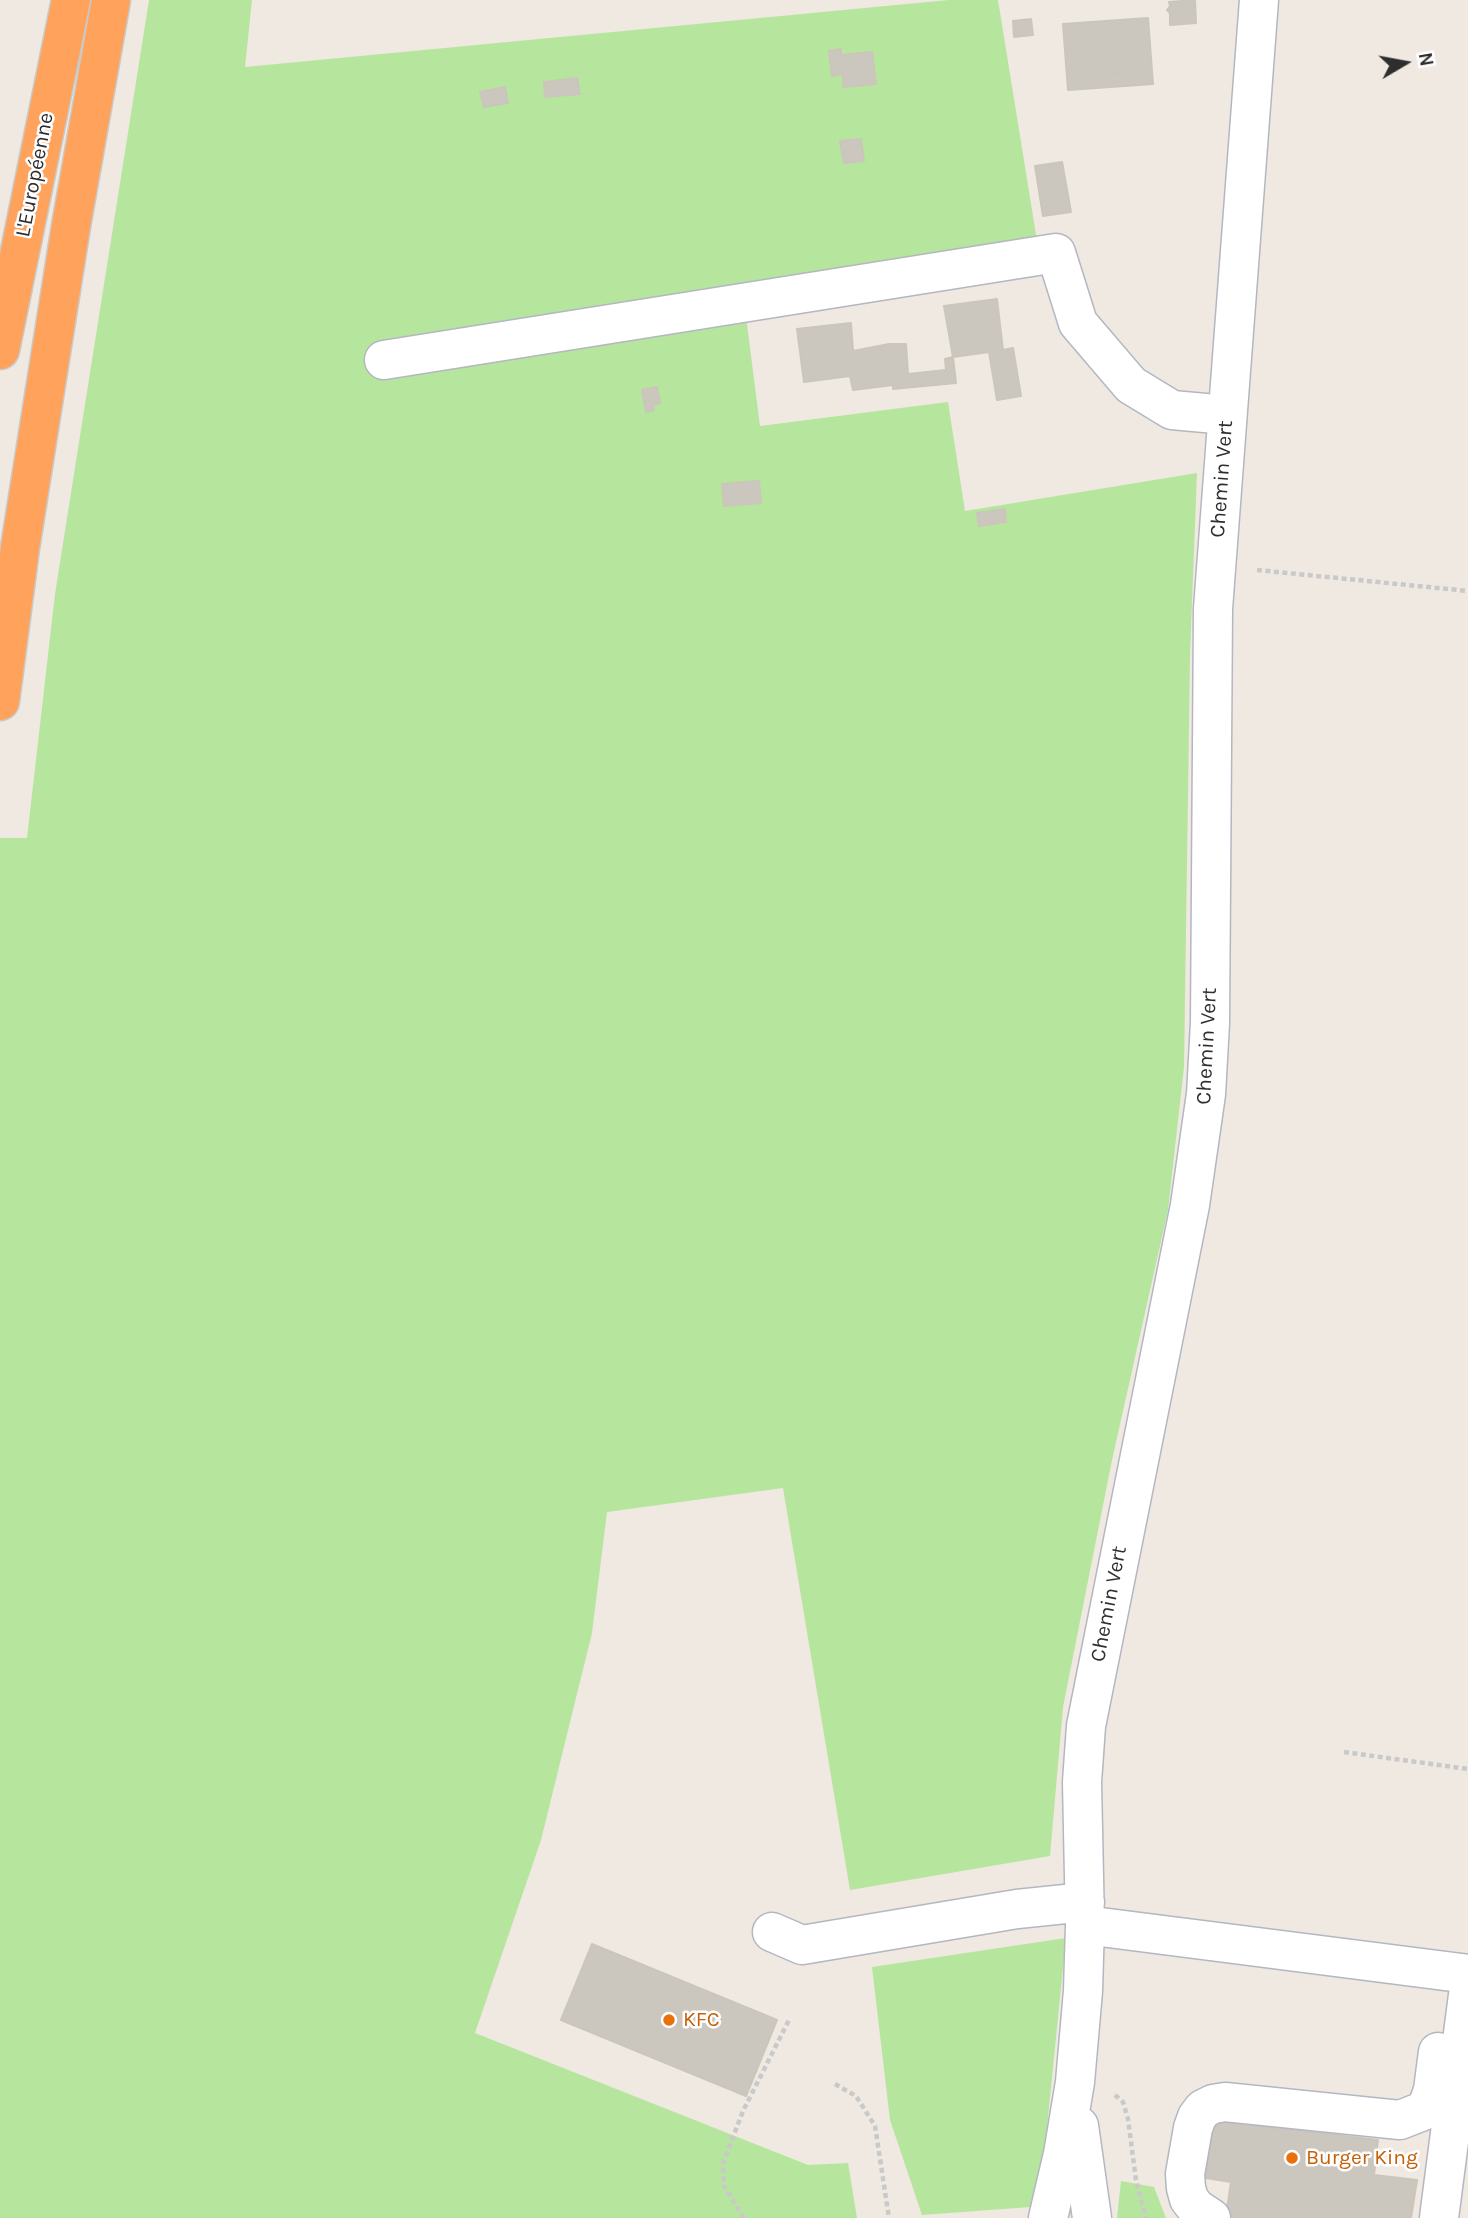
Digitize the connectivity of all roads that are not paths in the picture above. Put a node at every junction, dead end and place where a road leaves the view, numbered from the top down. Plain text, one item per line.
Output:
1 (71, 0) edge
2 (111, 0) edge
3 (1259, 0) edge
4 (0, 350) edge
5 (384, 360) dead end
6 (1227, 415) junction
7 (0, 701) edge
8 (1085, 1914) junction
9 (772, 1932) dead end
10 (1468, 1974) edge
11 (1468, 1995) edge
12 (1438, 2052) dead end
13 (1075, 2082) junction
14 (1048, 2218) edge
15 (1093, 2218) edge
16 (1211, 2218) edge
17 (1439, 2218) edge

1 - 4 highway, L'Européenne
2 - 7 highway
3 - 6 street, Chemin Vert
5 - 6 street
6 - 8 street, Chemin Vert
8 - 9 street
8 - 10 street
8 - 13 street, Chemin Vert
11 - 17 street
12 - 16 street
13 - 14 street
13 - 15 street

